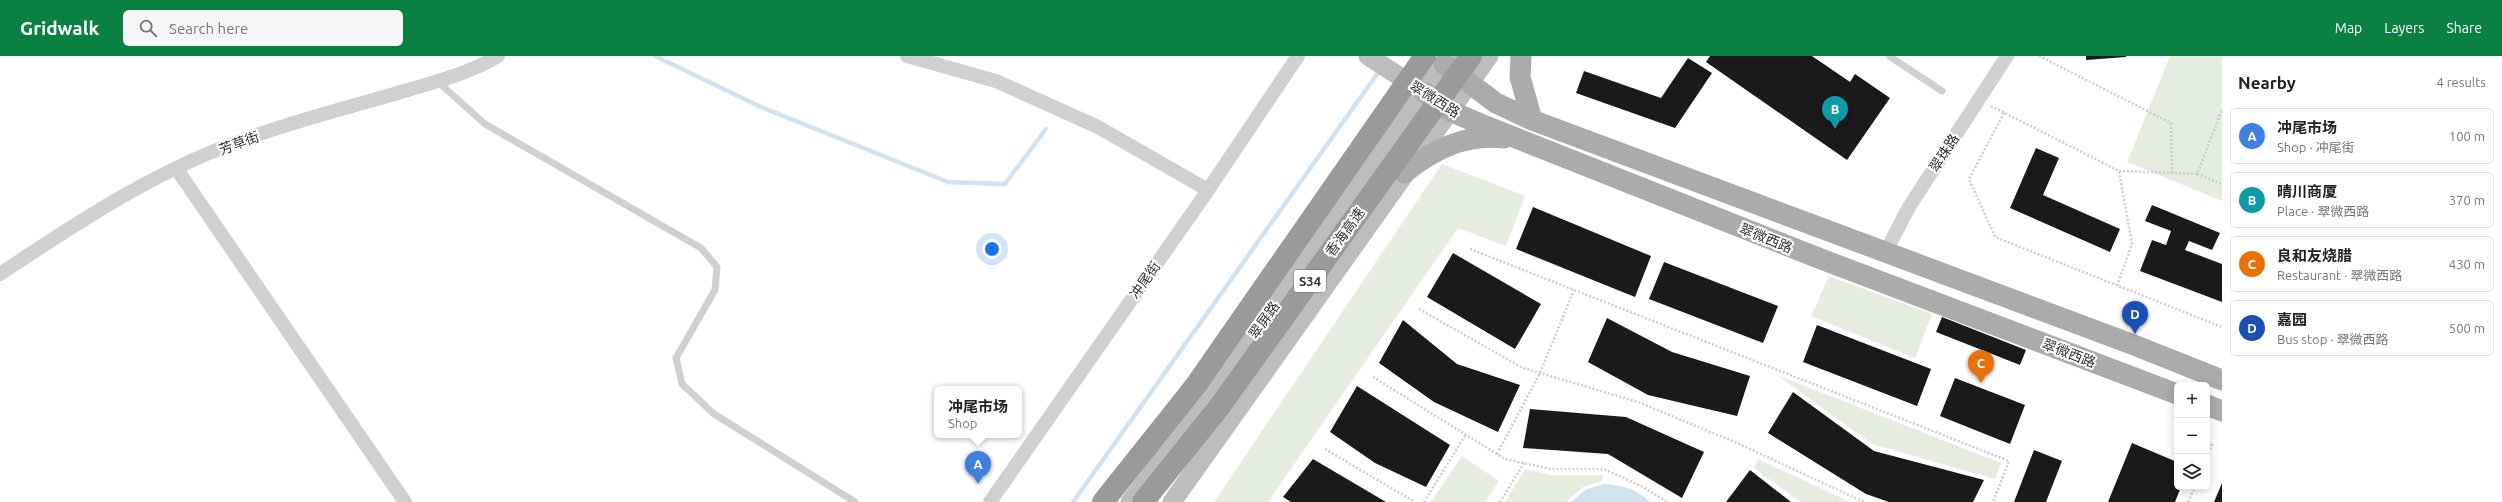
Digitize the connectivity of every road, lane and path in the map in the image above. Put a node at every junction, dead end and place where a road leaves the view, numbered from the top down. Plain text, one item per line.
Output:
1 (498, 56) edge
2 (907, 56) edge
3 (1298, 56) edge
4 (1471, 56) edge
5 (1489, 56) edge
6 (1522, 56) edge
7 (1889, 56) edge
8 (2007, 56) edge
9 (2039, 56) edge
10 (1371, 58) edge
11 (1438, 58) edge
12 (437, 81) junction
13 (1471, 83) junction
14 (1424, 92) junction
15 (1942, 92) dead end
16 (1978, 100) junction
17 (2222, 110) edge
18 (1450, 111) junction
19 (2004, 113) junction
20 (1532, 120) junction
21 (1525, 141) junction
22 (176, 168) junction
23 (2119, 171) junction
24 (1404, 173) junction
25 (2172, 173) junction
26 (2197, 174) junction
27 (2222, 184) edge
28 (1208, 190) junction
29 (1470, 249) dead end
30 (1885, 253) junction
31 (0, 274) edge
32 (2117, 286) junction
33 (1574, 290) junction
34 (1419, 310) dead end
35 (2222, 327) edge
36 (1540, 373) junction
37 (1373, 377) dead end
38 (2222, 380) edge
39 (2174, 393) edge
40 (2210, 406) edge
41 (2222, 411) edge
42 (1466, 434) junction
43 (2213, 442) dead end
44 (1325, 449) dead end
45 (1497, 454) junction
46 (2208, 454) edge
47 (1524, 463) junction
48 (2194, 490) edge
49 (405, 502) edge
50 (854, 502) edge
51 (990, 502) edge
52 (1102, 502) edge
53 (1130, 502) edge
54 (1143, 502) edge
55 (1172, 502) edge
56 (1415, 502) edge
57 (1424, 502) edge
58 (1500, 502) edge
59 (1668, 502) edge
60 (1864, 502) edge
61 (1993, 502) edge
62 (2188, 502) edge

1 - 12 street, 芳草街
2 - 28 street
3 - 28 street, 冲尾街
4 - 54 highway, 香海高速 / S34, bridge
5 - 13 main road
6 - 20 main road
7 - 15 lane
8 - 16 street, 翠珠路
9 - 25 path
10 - 14 main road, 翠微西路
11 - 13 main road, 翠微西路
11 - 14 main road, 翠屏路
11 - 52 highway, S34, bridge
12 - 22 street, 芳草街
12 - 50 lane
13 - 18 main road
13 - 20 main road, 翠微西路
14 - 18 main road, 翠微西路
14 - 53 main road, 翠屏路
16 - 19 path
16 - 30 street, 翠珠路
17 - 26 path
18 - 21 main road, 翠微西路
18 - 24 main road
19 - 23 path
19 - 32 path
20 - 30 main road, 翠微西路
21 - 24 main road
21 - 39 main road, 翠微西路
22 - 31 street, 芳草街
22 - 49 street
23 - 25 path
23 - 32 path
24 - 55 main road
25 - 26 path
26 - 27 path
28 - 51 street, 冲尾街
29 - 33 path
30 - 38 main road, 翠微西路
32 - 35 path
33 - 36 path
33 - 61 path
34 - 36 path
36 - 45 path
36 - 60 path
37 - 42 path
40 - 41 main road
42 - 45 path
42 - 57 path
43 - 46 path
44 - 56 path
45 - 47 path
47 - 58 path
47 - 59 path
48 - 62 path

